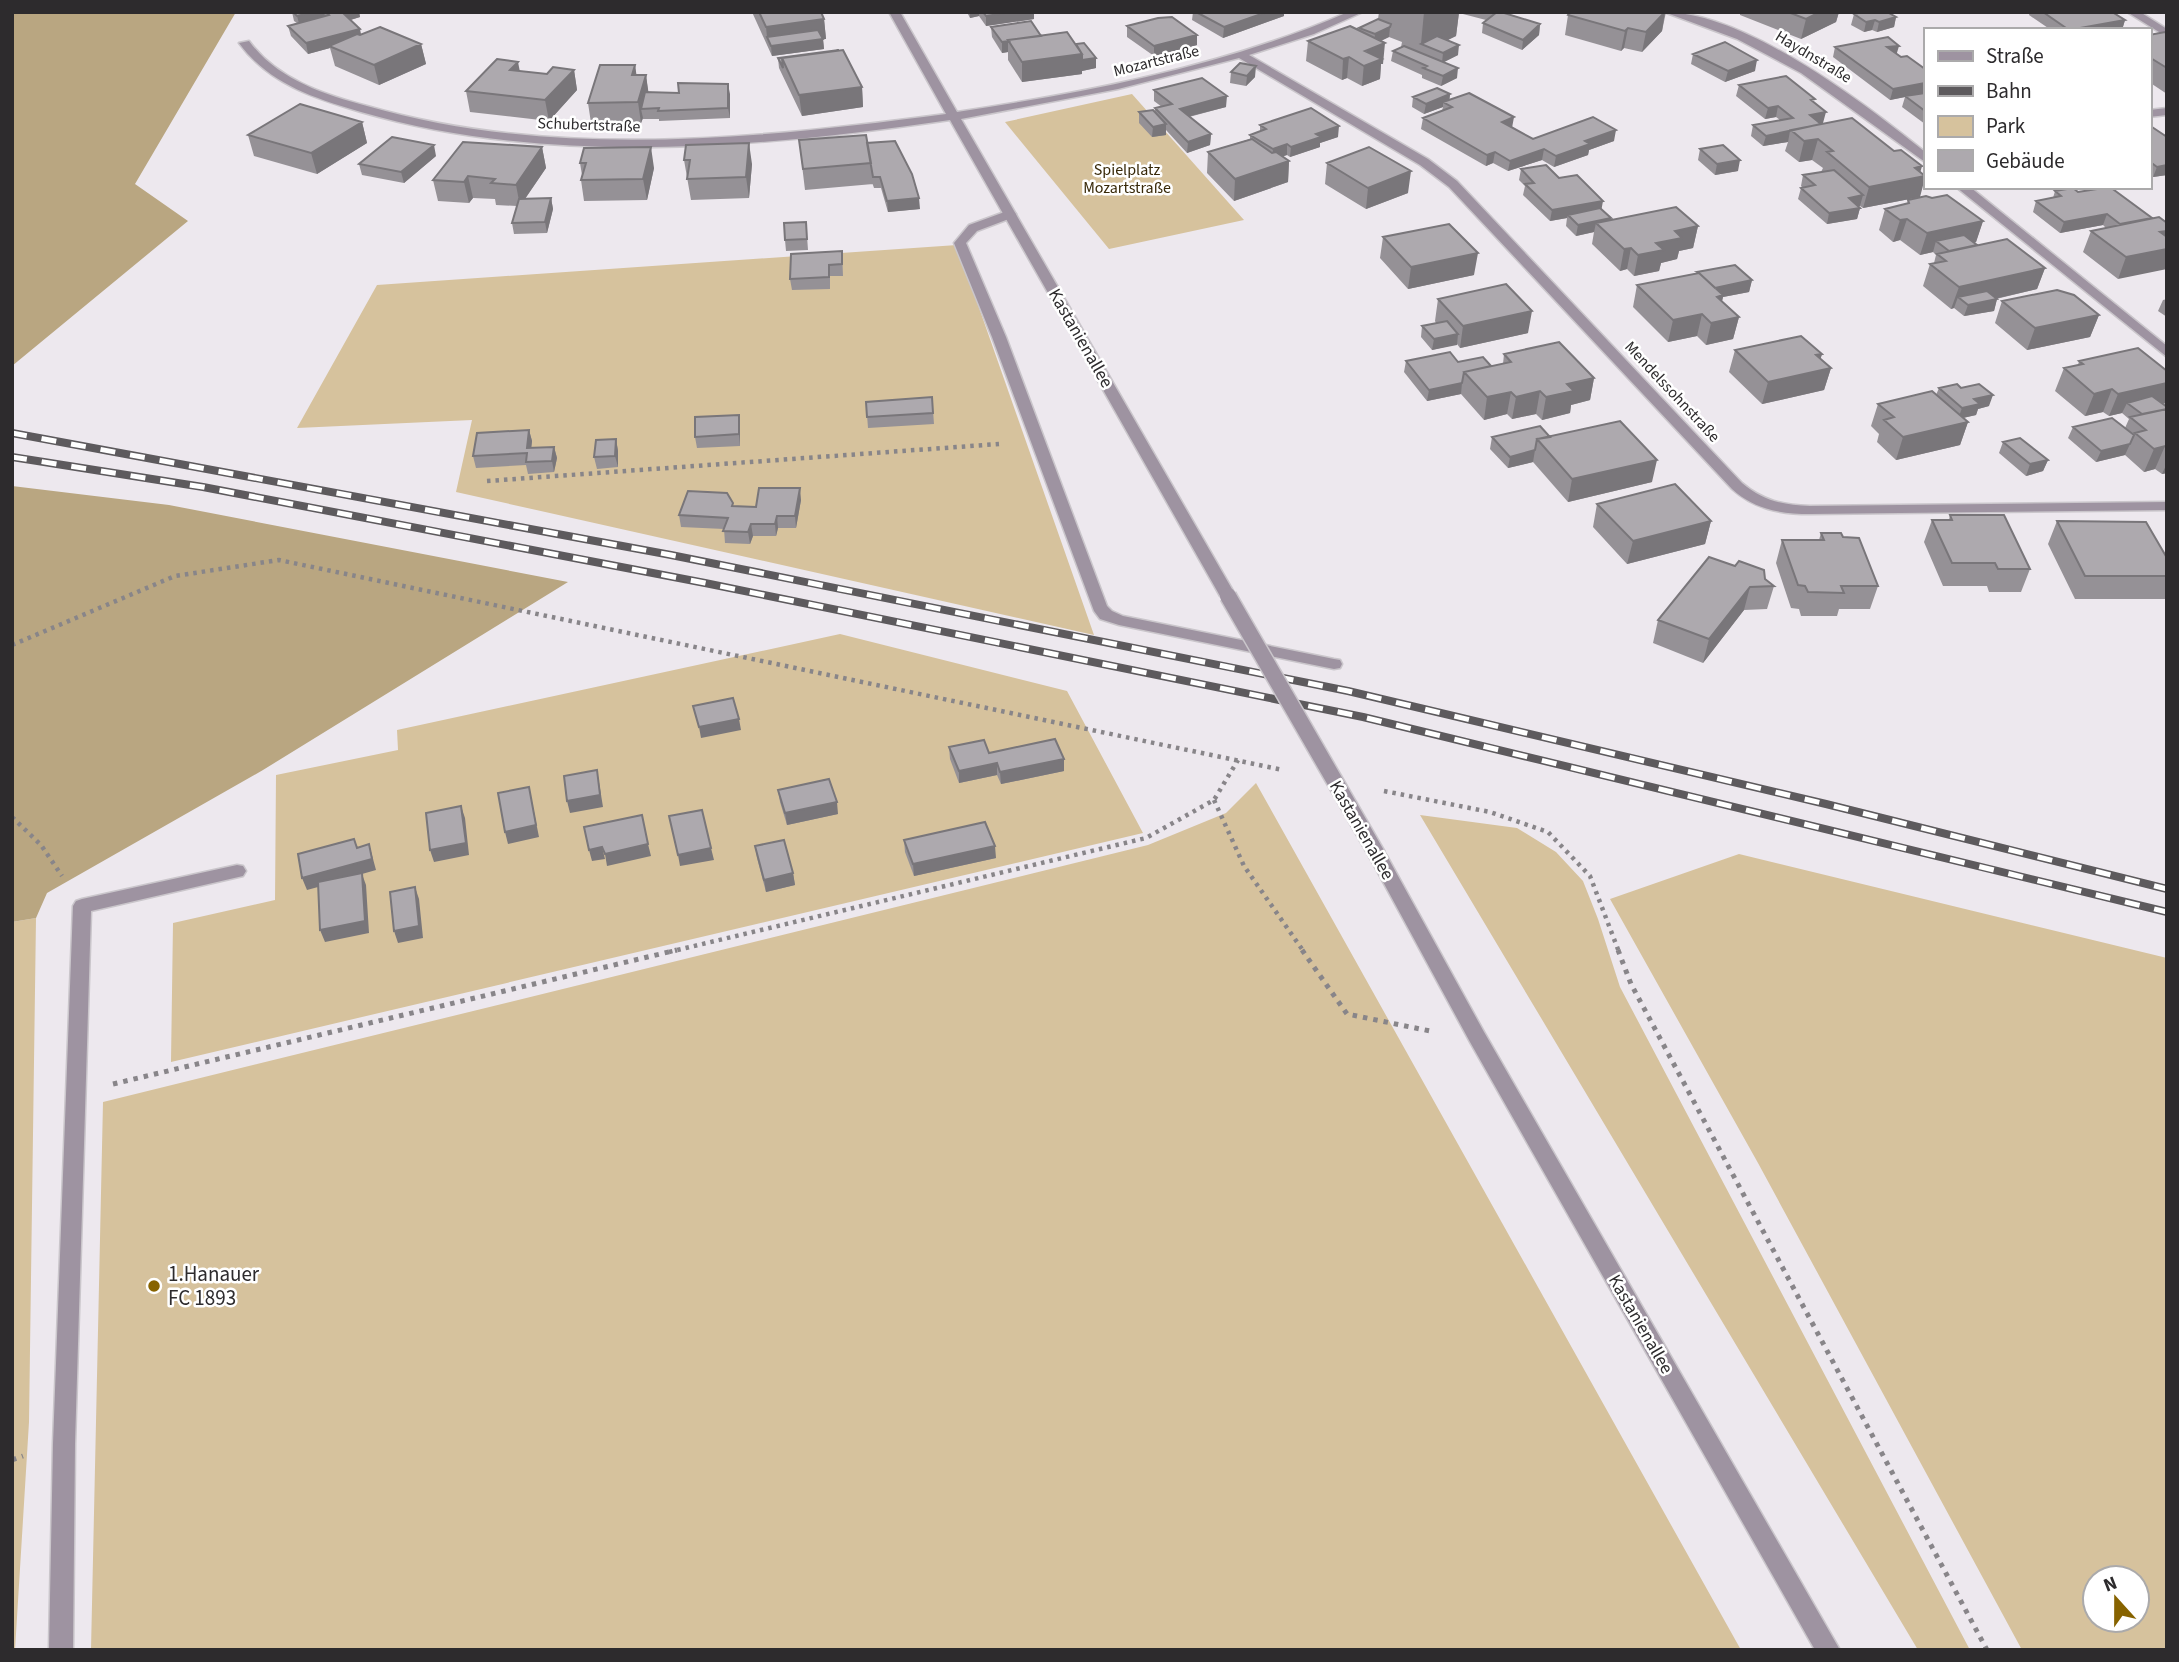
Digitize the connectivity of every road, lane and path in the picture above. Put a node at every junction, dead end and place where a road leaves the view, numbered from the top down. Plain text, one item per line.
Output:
1 (894, 12) edge
2 (1358, 12) edge
3 (1669, 12) edge
4 (2132, 12) edge
5 (2167, 34) edge
6 (245, 43) dead end
7 (1241, 55) junction
8 (956, 118) junction
9 (1923, 155) edge
10 (1964, 189) edge
11 (1010, 214) junction
12 (2167, 353) edge
13 (1039, 442) junction
14 (487, 481) dead end
15 (2167, 506) edge
16 (12, 645) edge
17 (1334, 664) dead end
18 (1238, 760) junction
19 (1291, 771) dead end
20 (1371, 788) dead end
21 (1214, 800) junction
22 (12, 817) edge
23 (237, 871) dead end
24 (82, 906) junction
25 (1477, 1037) junction
26 (75, 1093) junction
27 (61, 1650) edge
28 (1828, 1650) edge
29 (1987, 1650) edge

1 - 8 street, Kastanienallee
2 - 7 street, Mozartstraße
3 - 9 street, Haydnstraße
4 - 5 street
6 - 8 street, Schubertstraße
7 - 8 street, Mozartstraße
7 - 15 street, Mendelssohnstraße
8 - 11 street, Kastanienallee
10 - 12 street
11 - 13 street
11 - 25 street, Kastanienallee, bridge
13 - 14 path
13 - 17 street
16 - 18 path
18 - 19 path
18 - 21 path
20 - 29 path
21 - 25 path
21 - 26 path
22 - 24 path
23 - 24 street
24 - 26 street
25 - 28 street, Kastanienallee
26 - 27 street

